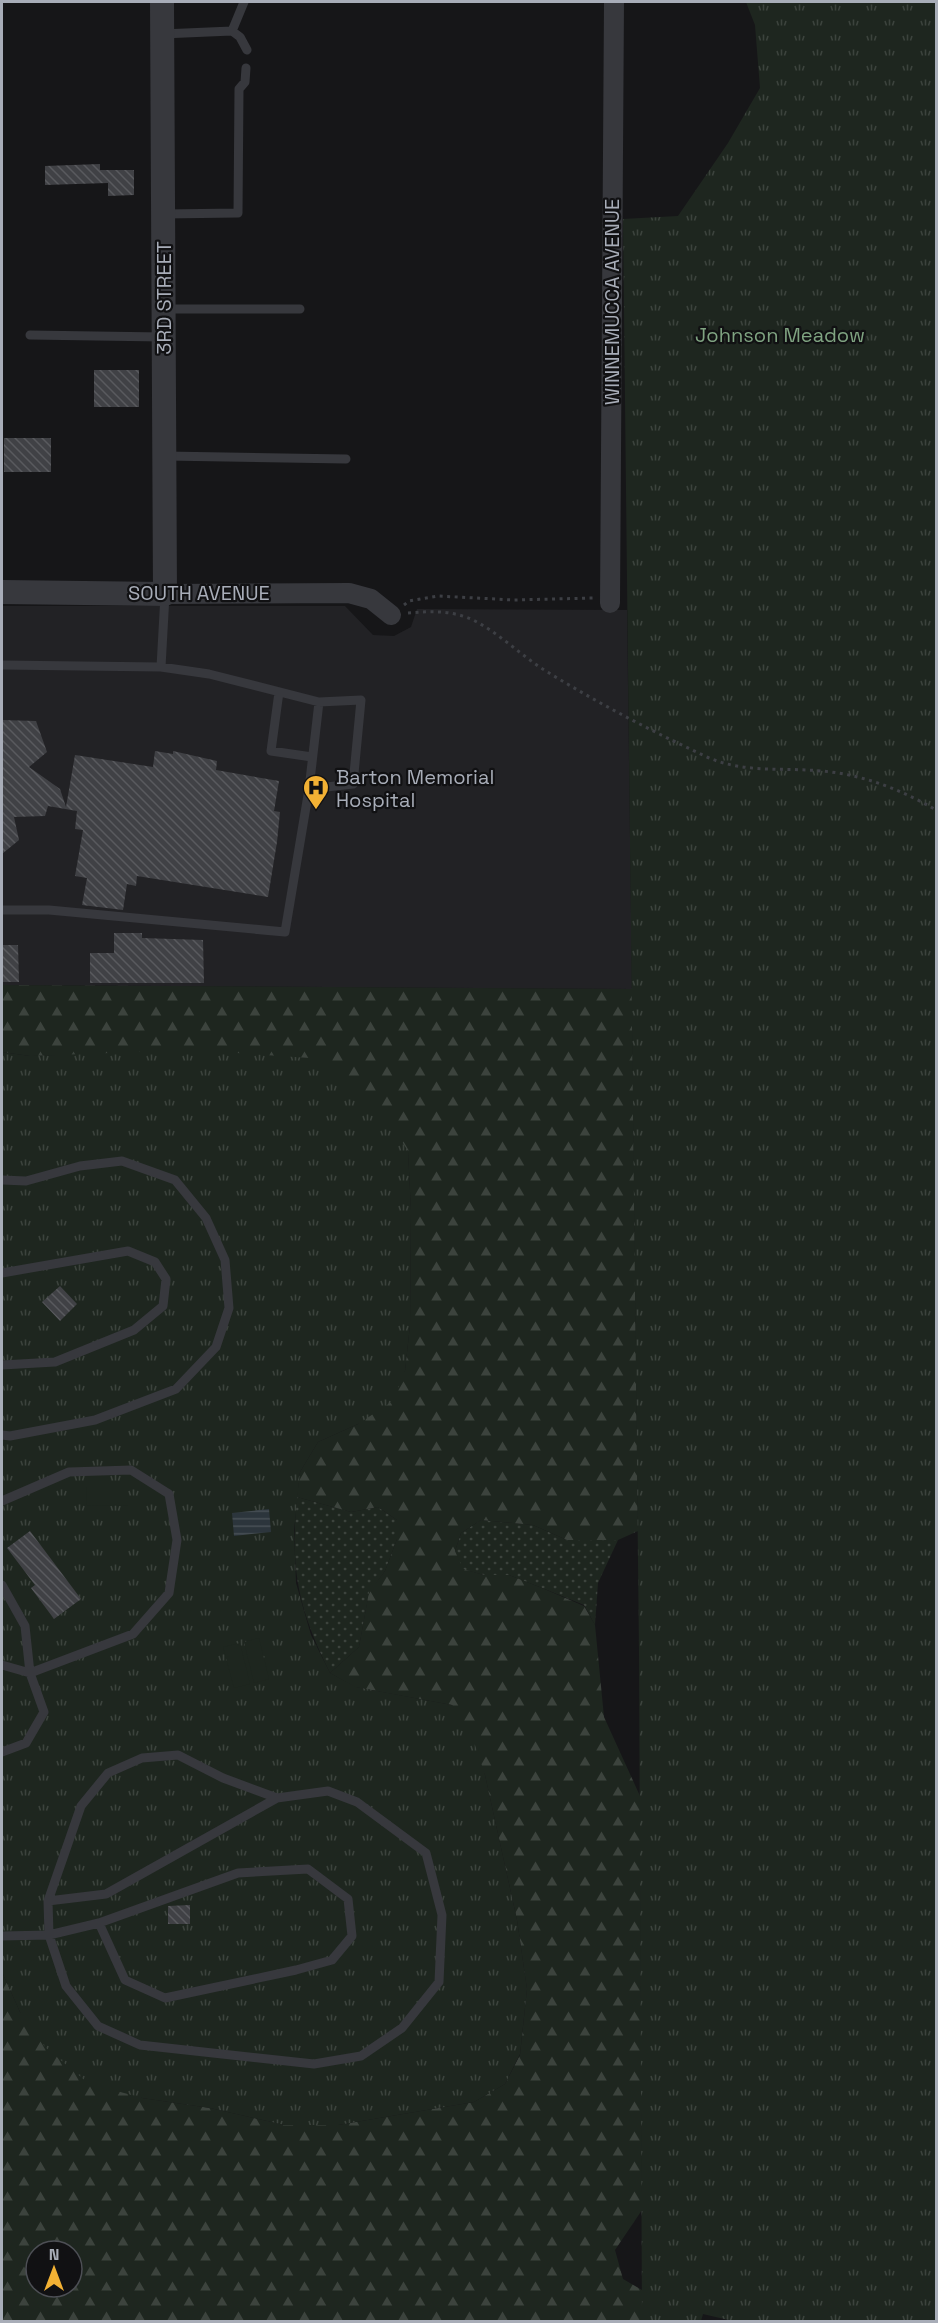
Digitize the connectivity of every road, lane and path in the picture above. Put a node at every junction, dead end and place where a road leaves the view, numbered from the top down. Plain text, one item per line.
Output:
1 (162, 2) edge
2 (244, 2) edge
3 (614, 2) edge
4 (232, 31) junction
5 (162, 34) junction
6 (247, 50) dead end
7 (246, 68) dead end
8 (164, 214) junction
9 (165, 309) junction
10 (300, 309) dead end
11 (30, 335) dead end
12 (163, 337) junction
13 (165, 456) junction
14 (346, 459) dead end
15 (2, 592) edge
16 (165, 594) junction
17 (610, 603) joint
18 (391, 615) junction
19 (2, 665) edge
20 (161, 667) junction
21 (279, 692) junction
22 (319, 702) junction
23 (312, 757) junction
24 (309, 789) junction
25 (936, 810) edge
26 (2, 910) edge
27 (2, 1180) edge
28 (2, 1273) edge
29 (2, 1365) edge
30 (2, 1435) edge
31 (2, 1501) edge
32 (2, 1585) edge
33 (2, 1665) edge
34 (30, 1673) junction
35 (2, 1752) edge
36 (277, 1798) junction
37 (48, 1901) junction
38 (99, 1923) junction
39 (49, 1935) junction
40 (2, 1936) edge

1 - 5 street, 3RD STREET
2 - 4 lane
3 - 17 street, WINNEMUCCA AVENUE
4 - 5 lane
4 - 6 lane
5 - 8 street, 3RD STREET
7 - 8 lane
8 - 9 street, 3RD STREET
9 - 10 lane
9 - 12 street, 3RD STREET
11 - 12 lane
12 - 13 street, 3RD STREET
13 - 14 lane
13 - 16 street, 3RD STREET
15 - 16 street, SOUTH AVENUE
16 - 18 street, SOUTH AVENUE
16 - 20 lane
17 - 18 path
18 - 25 path
19 - 20 lane
20 - 21 lane
21 - 22 lane
21 - 23 lane
22 - 23 lane
22 - 24 lane
23 - 24 lane
24 - 26 lane
27 - 30 lane
28 - 29 lane
31 - 34 lane
32 - 34 lane
33 - 34 lane
34 - 35 lane
36 - 37 lane
36 - 37 lane
36 - 39 lane
37 - 39 lane
38 - 38 lane
38 - 39 lane
39 - 40 lane

